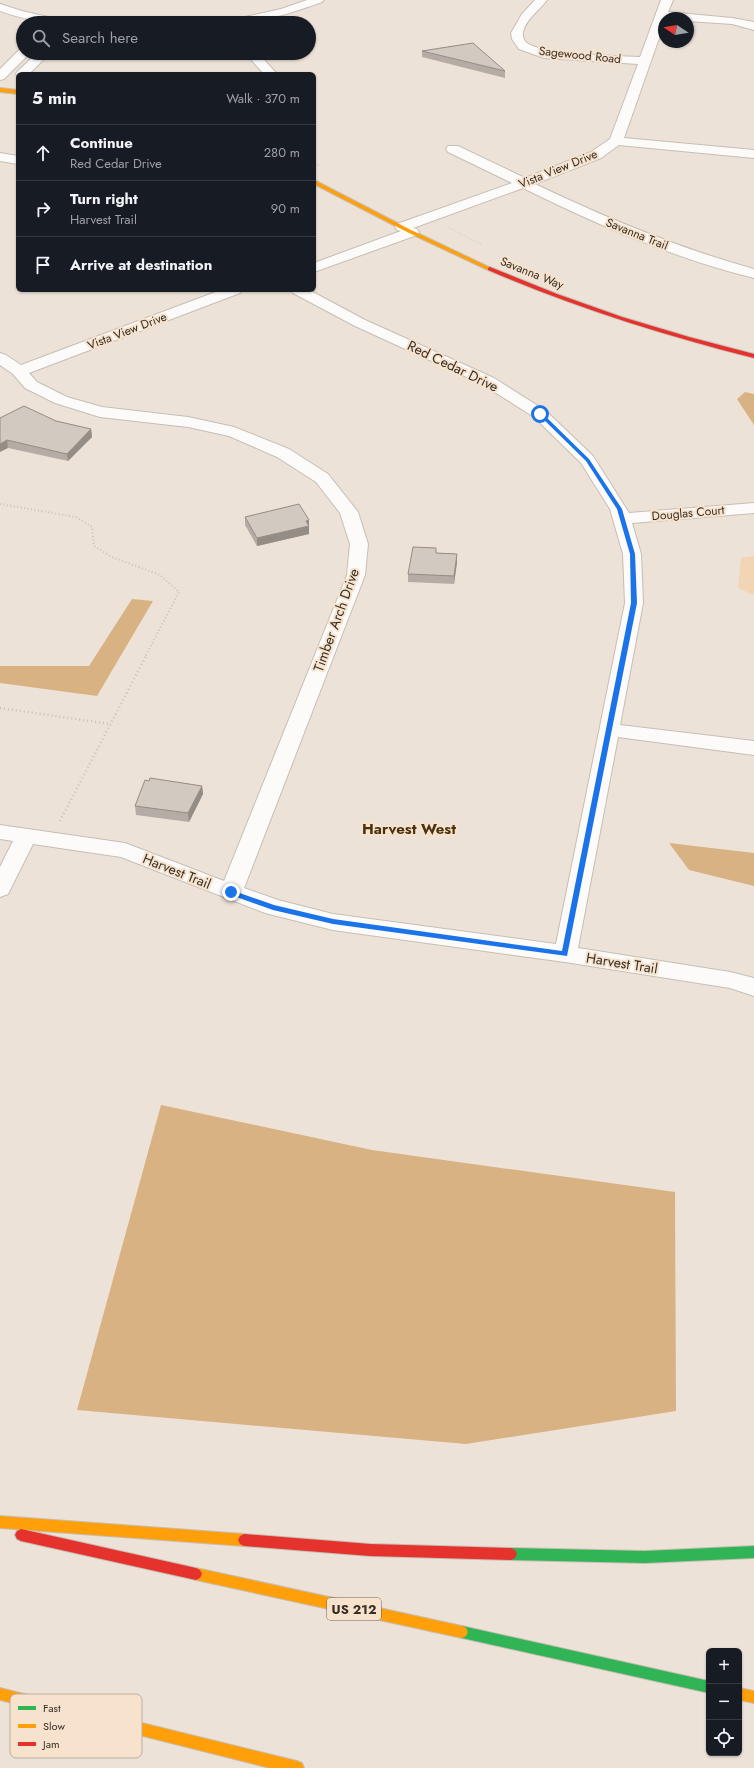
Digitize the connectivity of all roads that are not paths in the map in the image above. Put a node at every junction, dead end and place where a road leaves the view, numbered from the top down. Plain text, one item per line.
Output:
1 (318, 0) edge
2 (541, 0) edge
3 (667, 0) edge
4 (0, 7) edge
5 (663, 12) edge
6 (27, 16) edge
7 (265, 16) edge
8 (694, 18) edge
9 (658, 26) edge
10 (754, 26) edge
11 (16, 60) edge
12 (37, 60) edge
13 (258, 60) edge
14 (645, 61) junction
15 (24, 72) edge
16 (269, 72) edge
17 (0, 76) edge
18 (16, 80) edge
19 (2, 92) edge
20 (16, 92) edge
21 (616, 141) junction
22 (453, 149) dead end
23 (754, 154) edge
24 (0, 157) edge
25 (16, 160) edge
26 (316, 183) edge
27 (525, 183) junction
28 (403, 227) junction
29 (375, 230) dead end
30 (316, 267) edge
31 (754, 274) edge
32 (230, 292) edge
33 (302, 292) edge
34 (754, 356) edge
35 (0, 358) edge
36 (19, 372) junction
37 (754, 508) edge
38 (622, 519) junction
39 (609, 730) junction
40 (754, 748) edge
41 (0, 832) edge
42 (26, 836) junction
43 (0, 889) edge
44 (231, 892) junction
45 (565, 954) junction
46 (754, 987) edge
47 (0, 1522) edge
48 (8, 1532) edge
49 (754, 1552) edge
50 (706, 1686) edge
51 (0, 1694) edge
52 (742, 1695) edge
53 (10, 1696) edge
54 (754, 1697) edge
55 (142, 1729) edge
56 (297, 1768) edge

1 - 7 street
2 - 14 street, Sagewood Road
3 - 5 street
4 - 6 street
8 - 10 street
9 - 14 street
11 - 17 street
12 - 15 street
13 - 16 street
14 - 21 street
18 - 19 street
19 - 20 main road
21 - 23 street
21 - 27 street, Vista View Drive
22 - 27 street, Savanna Trail
24 - 25 street
26 - 28 main road, Savanna Way
27 - 28 street, Vista View Drive
27 - 31 street, Savanna Trail
28 - 29 street, Vista View Drive
28 - 30 street, Vista View Drive
28 - 34 main road, Savanna Way
32 - 36 street, Vista View Drive
33 - 38 street, Red Cedar Drive
35 - 36 street, Timber Arch Drive
36 - 44 street, Timber Arch Drive
37 - 38 street, Douglas Court
38 - 39 street, Red Cedar Drive
39 - 40 street
39 - 45 street, Red Cedar Drive
41 - 42 street, Harvest Trail
42 - 43 street
42 - 44 street, Harvest Trail
44 - 45 street, Harvest Trail
45 - 46 street, Harvest Trail
47 - 49 main road
48 - 50 main road, US 212
51 - 53 main road
52 - 54 main road
55 - 56 main road

